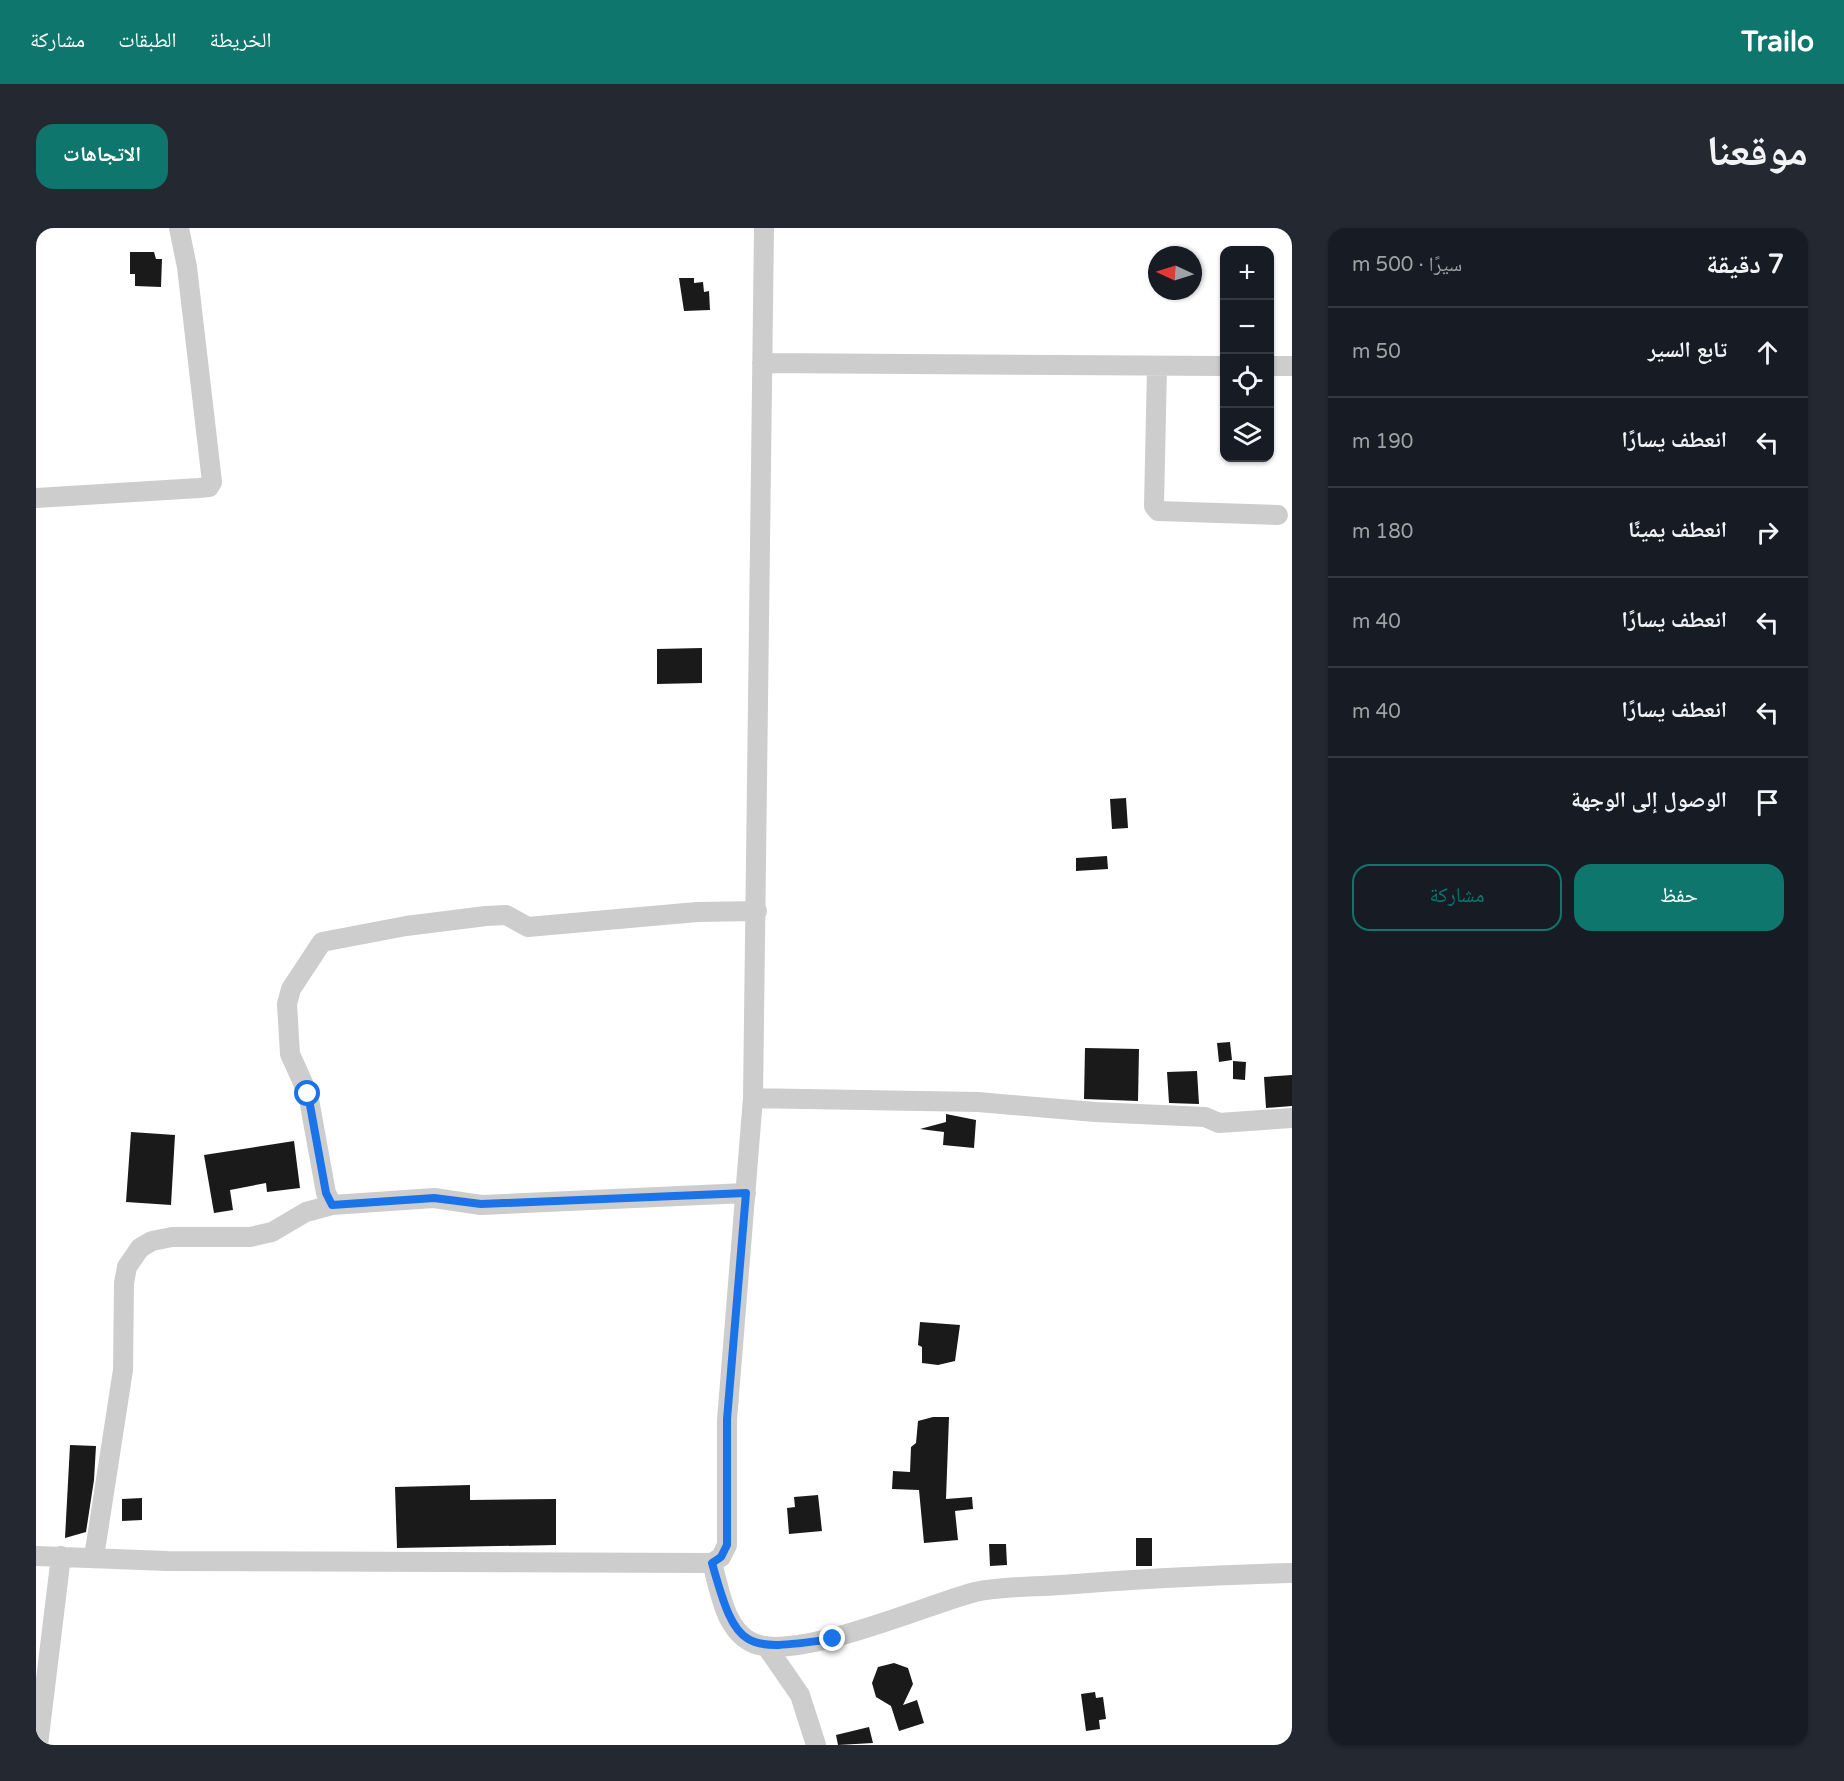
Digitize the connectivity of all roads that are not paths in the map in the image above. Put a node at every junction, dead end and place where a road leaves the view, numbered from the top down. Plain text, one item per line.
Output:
1 (179, 228) edge
2 (764, 228) edge
3 (762, 363) junction
4 (1220, 366) edge
5 (1274, 366) edge
6 (1292, 366) edge
7 (1157, 367) junction
8 (36, 498) edge
9 (1278, 515) dead end
10 (757, 911) junction
11 (753, 1098) junction
12 (1292, 1118) edge
13 (746, 1193) junction
14 (332, 1205) junction
15 (36, 1556) edge
16 (61, 1556) junction
17 (94, 1557) junction
18 (712, 1563) junction
19 (1292, 1573) edge
20 (766, 1646) junction
21 (38, 1745) edge
22 (816, 1745) edge

1 - 8 street
2 - 3 street
3 - 7 street
3 - 10 street
4 - 7 street
5 - 6 street
7 - 9 street
10 - 11 street
10 - 14 street
11 - 12 street
11 - 13 street
13 - 14 street
13 - 18 street
14 - 17 street
15 - 16 street
16 - 17 street
16 - 21 street
17 - 18 street
18 - 20 street
19 - 20 street
20 - 22 street

